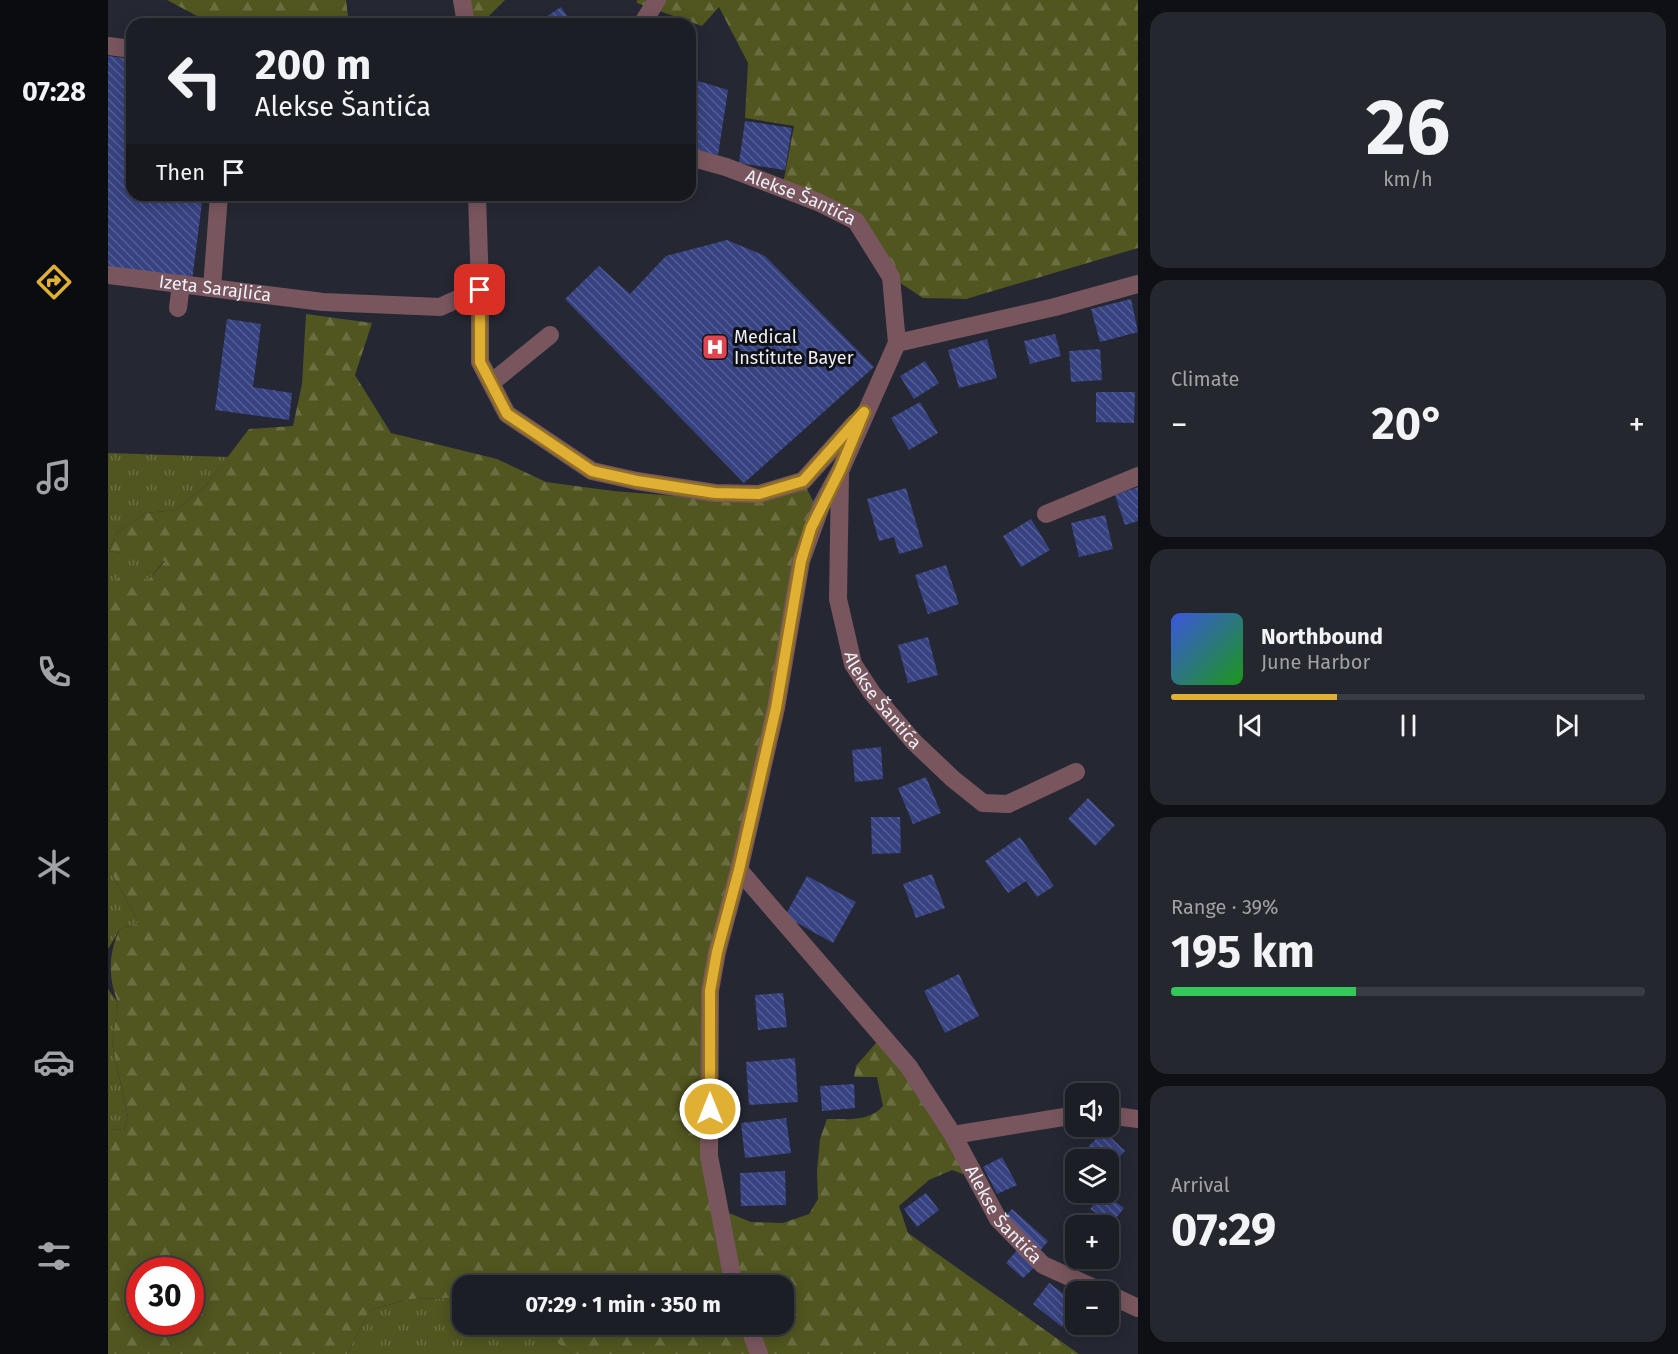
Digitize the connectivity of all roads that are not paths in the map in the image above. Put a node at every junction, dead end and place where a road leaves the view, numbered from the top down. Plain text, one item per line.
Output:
1 (462, 0) edge
2 (657, 0) edge
3 (465, 18) edge
4 (646, 18) edge
5 (108, 46) edge
6 (126, 48) edge
7 (696, 159) edge
8 (219, 201) edge
9 (477, 201) edge
10 (108, 275) edge
11 (181, 284) junction
12 (1138, 284) edge
13 (212, 288) junction
14 (480, 290) junction
15 (177, 308) dead end
16 (550, 335) dead end
17 (897, 343) junction
18 (491, 383) junction
19 (864, 412) junction
20 (840, 470) junction
21 (1138, 476) edge
22 (1047, 514) dead end
23 (1076, 772) dead end
24 (739, 870) junction
25 (1119, 1116) edge
26 (1065, 1117) edge
27 (1138, 1119) edge
28 (952, 1135) junction
29 (732, 1275) edge
30 (1078, 1281) edge
31 (1119, 1299) edge
32 (1138, 1308) edge
33 (752, 1335) edge
34 (759, 1354) edge

1 - 3 street
2 - 4 street
5 - 6 street
7 - 17 street, Alekse Šantića
8 - 13 street
9 - 14 street, Alekse Šantića
10 - 11 street, Izeta Sarajlića
11 - 13 street, Izeta Sarajlića
11 - 15 street
12 - 17 street
13 - 14 street, Izeta Sarajlića
14 - 18 street, Alekse Šantića
16 - 18 street
17 - 19 street, Alekse Šantića
18 - 19 street, Alekse Šantića
19 - 20 street, Alekse Šantića
20 - 23 street, Alekse Šantića
20 - 24 street, Alekse Šantića
21 - 22 street
24 - 28 street, Alekse Šantića
24 - 29 street, Alekse Šantića
25 - 27 street
26 - 28 street
28 - 30 street, Alekse Šantića
31 - 32 street
33 - 34 street

